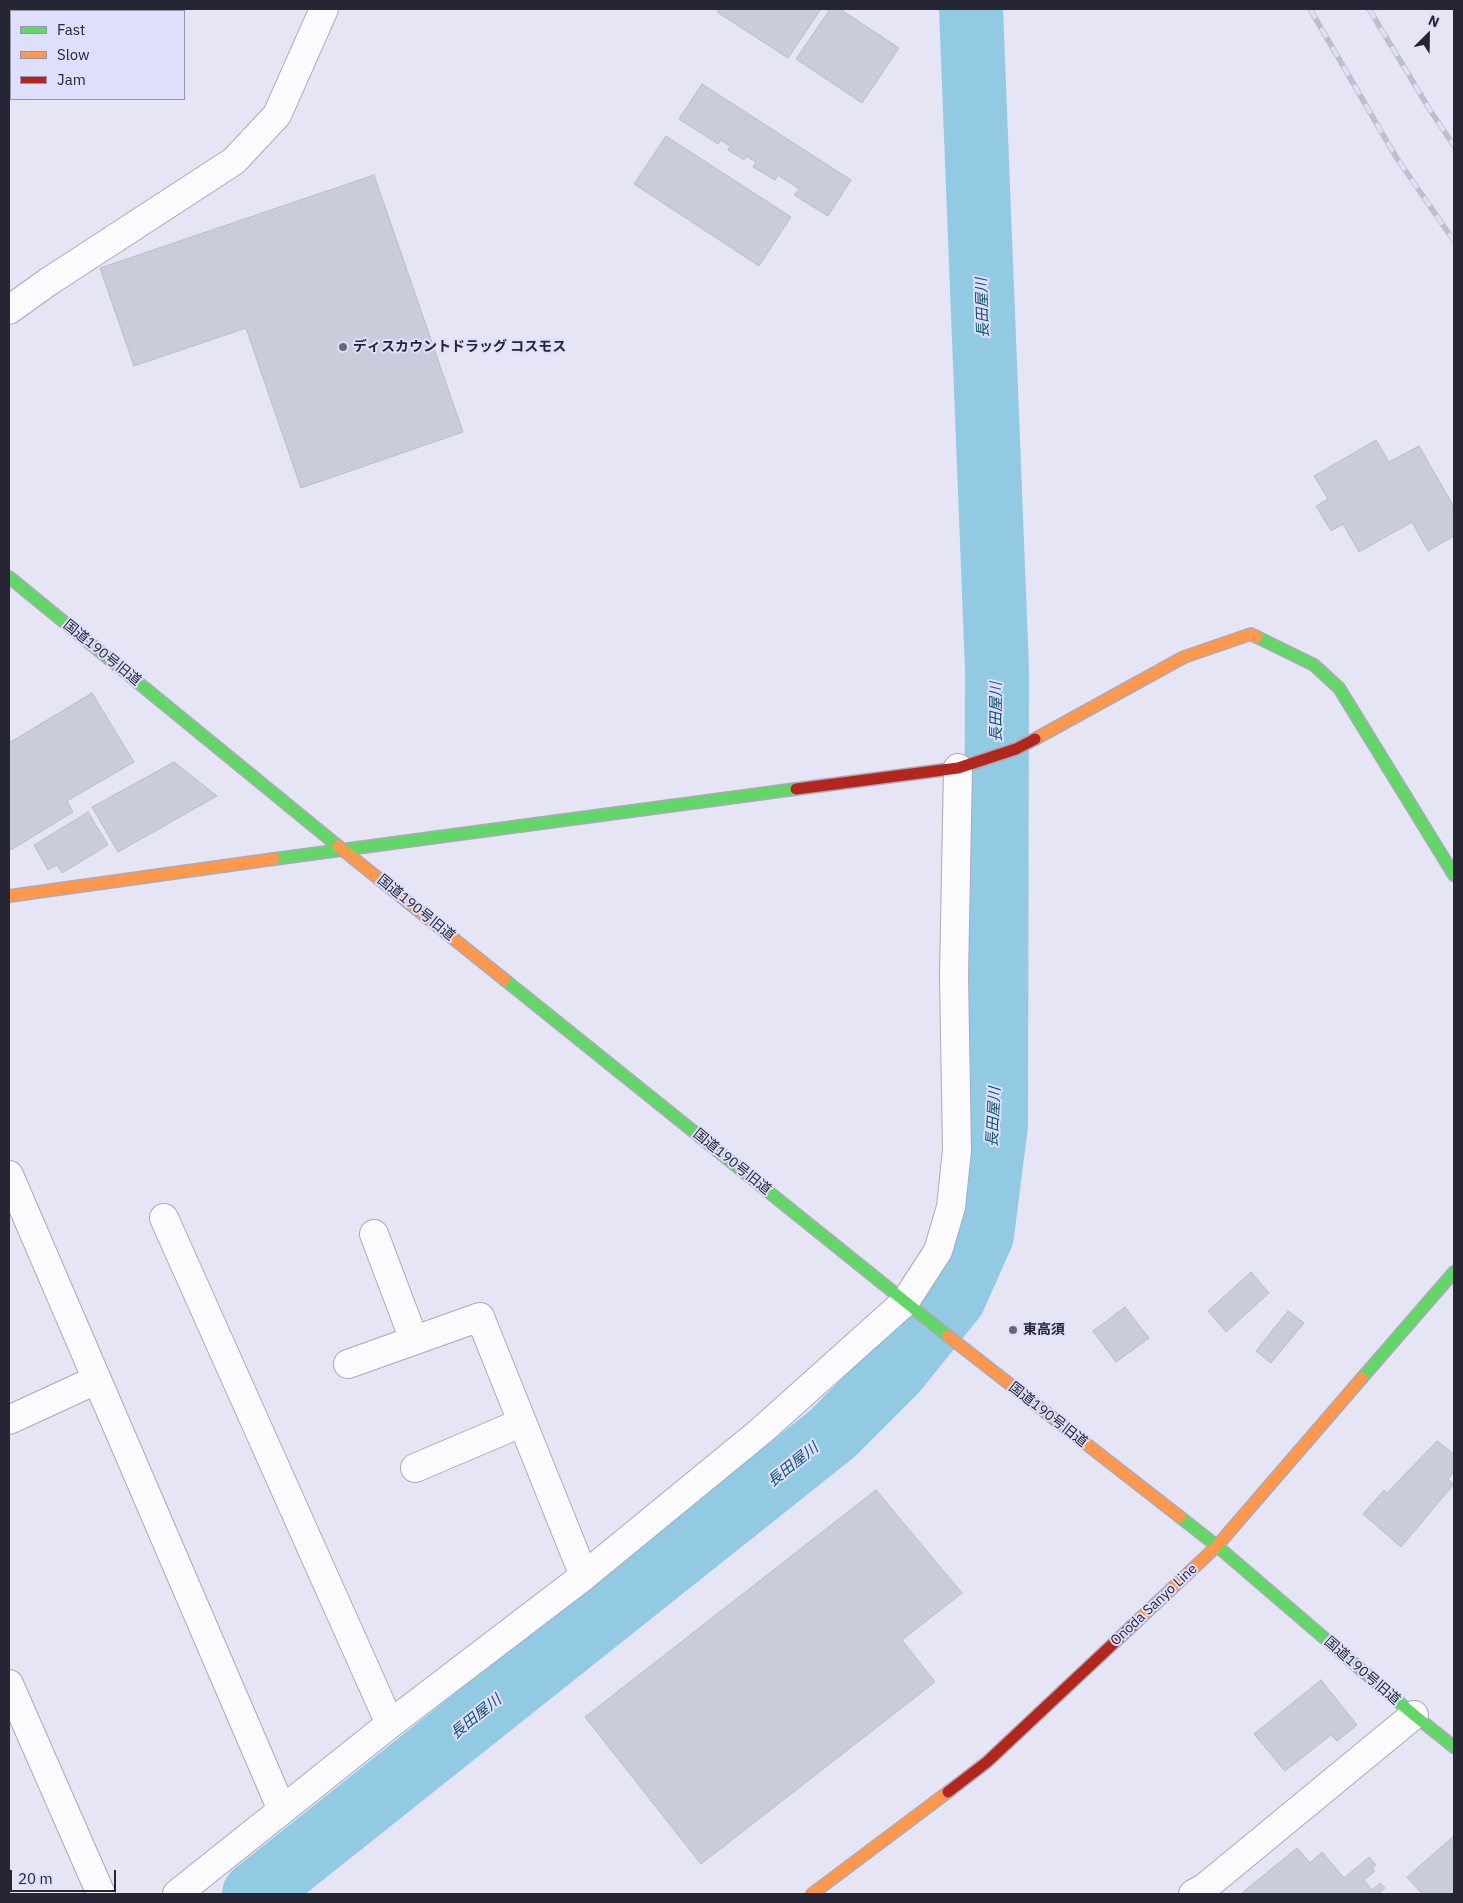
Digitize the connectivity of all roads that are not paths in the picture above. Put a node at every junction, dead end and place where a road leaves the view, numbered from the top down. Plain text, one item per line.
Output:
1 (324, 9) edge
2 (9, 310) edge
3 (9, 577) edge
4 (963, 767) junction
5 (342, 849) junction
6 (1454, 876) edge
7 (9, 896) edge
8 (9, 1175) edge
9 (164, 1218) dead end
10 (374, 1234) dead end
11 (1454, 1272) edge
12 (909, 1305) junction
13 (414, 1340) junction
14 (348, 1364) dead end
15 (96, 1380) junction
16 (9, 1420) edge
17 (521, 1423) junction
18 (415, 1468) dead end
19 (1217, 1546) junction
20 (584, 1576) junction
21 (9, 1684) edge
22 (1414, 1715) junction
23 (390, 1724) junction
24 (1454, 1747) edge
25 (282, 1810) junction
26 (101, 1894) edge
27 (177, 1894) edge
28 (812, 1894) edge
29 (1193, 1894) edge

1 - 2 street
3 - 5 street, 国道190号旧道
4 - 5 street
4 - 6 street
4 - 12 street
5 - 7 street
5 - 12 street, 国道190号旧道
8 - 15 street
9 - 23 street
10 - 13 street
11 - 19 street, Onoda Sanyo Line
12 - 19 street, 国道190号旧道
12 - 20 street
13 - 14 street
13 - 17 street
15 - 16 street
15 - 25 street
17 - 18 street
17 - 20 street
19 - 22 street, 国道190号旧道
19 - 28 street, Onoda Sanyo Line
20 - 23 street
21 - 26 street
22 - 24 street, 国道190号旧道
22 - 29 street
23 - 25 street
25 - 27 street

